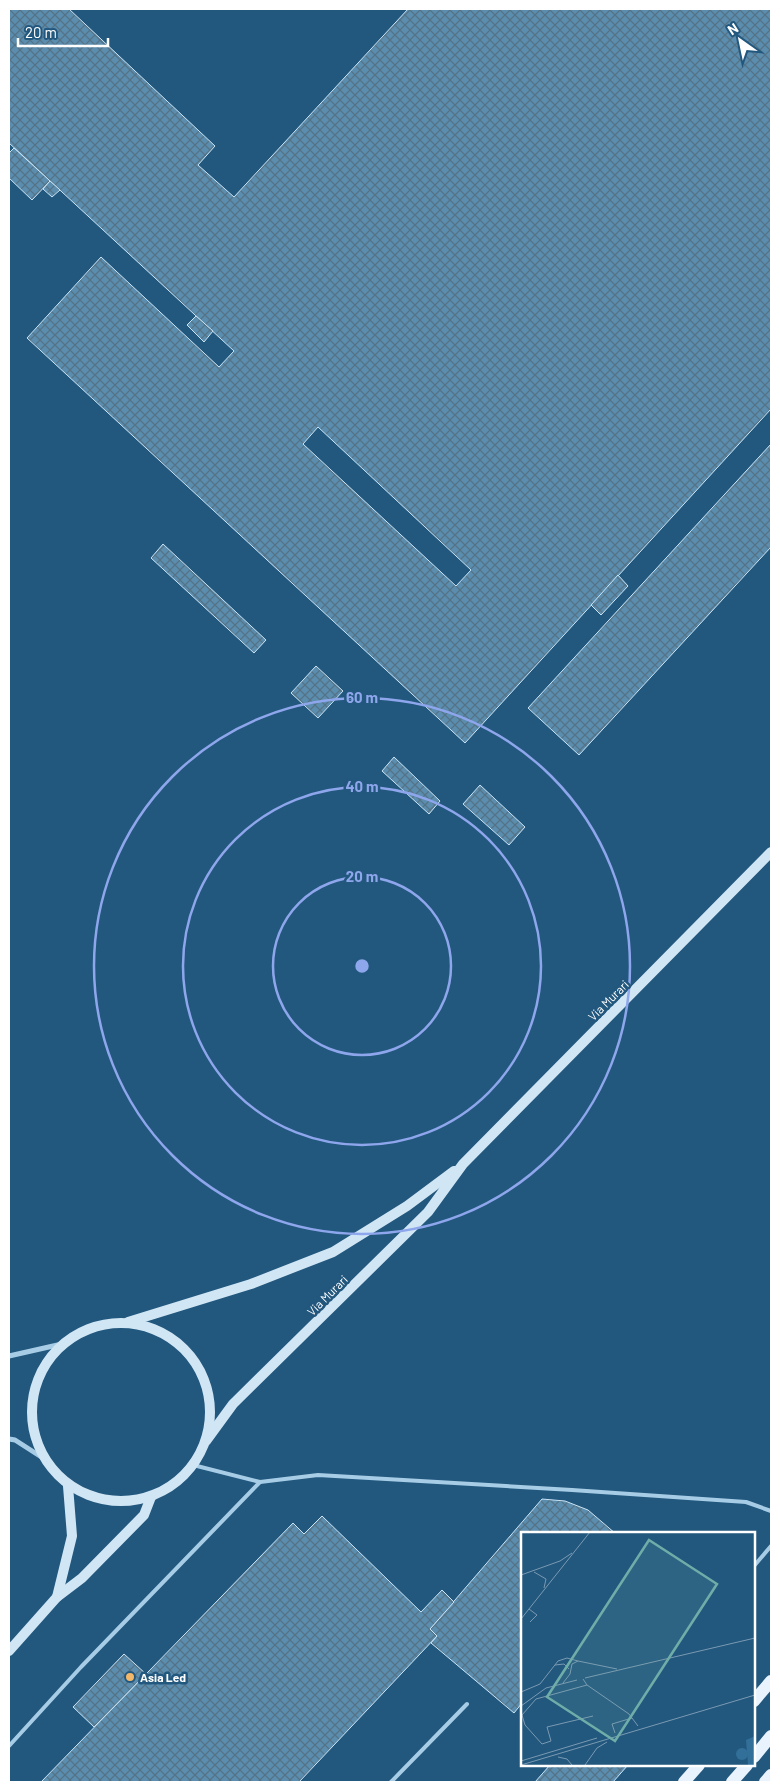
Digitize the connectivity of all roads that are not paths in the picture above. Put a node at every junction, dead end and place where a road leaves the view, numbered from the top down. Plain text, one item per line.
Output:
1 (771, 852) edge
2 (463, 1164) junction
3 (126, 1322) junction
4 (62, 1344) junction
5 (9, 1356) edge
6 (9, 1439) edge
7 (206, 1441) junction
8 (43, 1458) junction
9 (193, 1465) junction
10 (260, 1482) junction
11 (68, 1486) junction
12 (151, 1497) junction
13 (771, 1511) edge
14 (771, 1546) edge
15 (755, 1565) edge
16 (57, 1597) junction
17 (9, 1651) edge
18 (771, 1681) edge
19 (755, 1700) edge
20 (467, 1704) dead end
21 (771, 1736) edge
22 (9, 1746) edge
23 (755, 1756) edge
24 (698, 1766) edge
25 (746, 1766) edge
26 (771, 1775) edge
27 (391, 1782) edge
28 (684, 1782) edge
29 (732, 1782) edge
30 (765, 1782) edge

1 - 2 street, Via Murari
2 - 3 street, Via Murari
2 - 7 street, Via Murari
3 - 4 street
3 - 7 street
4 - 5 street
4 - 8 street
6 - 8 street
7 - 9 street
8 - 11 street
9 - 10 lane
9 - 12 street
10 - 13 lane
10 - 22 lane
11 - 12 street
11 - 16 street
12 - 16 street
14 - 15 lane
16 - 17 street
18 - 19 main road
20 - 27 lane
21 - 23 main road
24 - 28 main road
25 - 29 main road
26 - 30 main road

